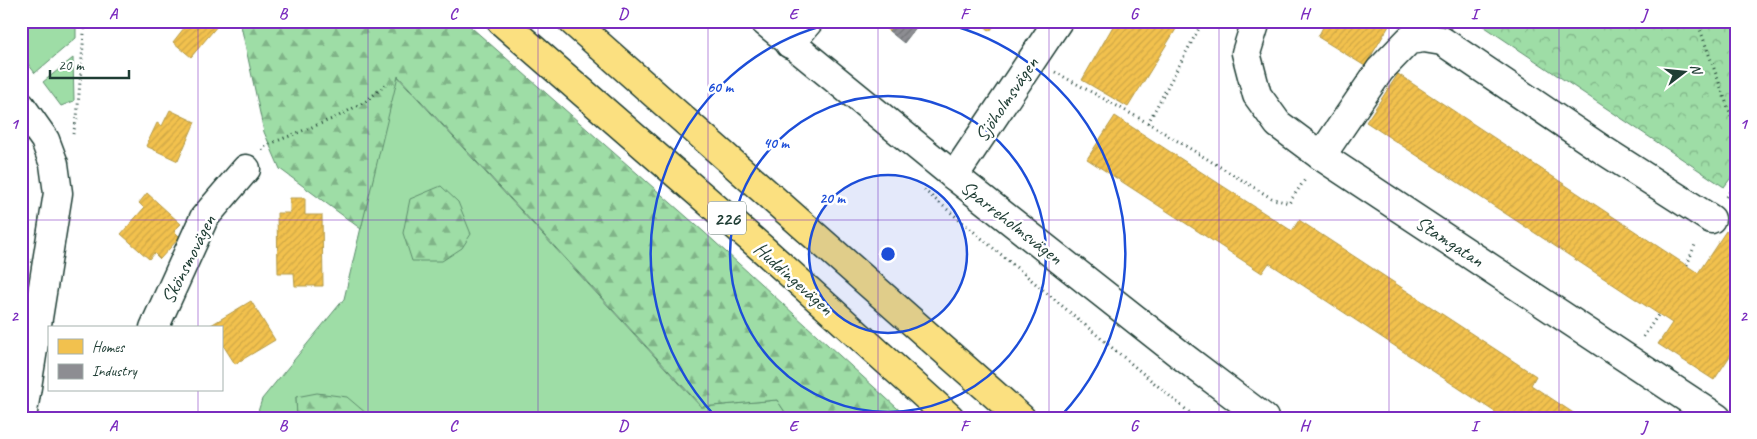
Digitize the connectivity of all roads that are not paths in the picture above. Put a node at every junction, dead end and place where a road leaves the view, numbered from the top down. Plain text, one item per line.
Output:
1 (501, 21) edge
2 (572, 21) edge
3 (764, 21) edge
4 (809, 21) edge
5 (1058, 21) edge
6 (1256, 21) edge
7 (790, 44) junction
8 (21, 106) edge
9 (1321, 156) junction
10 (246, 170) road end
11 (954, 176) junction
12 (1711, 219) dead end
13 (155, 326) edge
14 (40, 356) edge
15 (22, 418) edge
16 (950, 418) edge
17 (1020, 418) edge
18 (1264, 418) edge
19 (1717, 418) edge

1 - 16 main road, Huddingevägen / 226
2 - 17 main road, 226
3 - 7 street, Sparreholmsvägen
4 - 7 street
5 - 11 street, Sjöholmsvägen
6 - 9 street, Stamgatan
7 - 11 street, Sparreholmsvägen
8 - 14 street
9 - 12 street
9 - 19 street, Stamgatan
10 - 13 street, Skönsmovägen
11 - 18 street, Sparreholmsvägen
14 - 15 street

